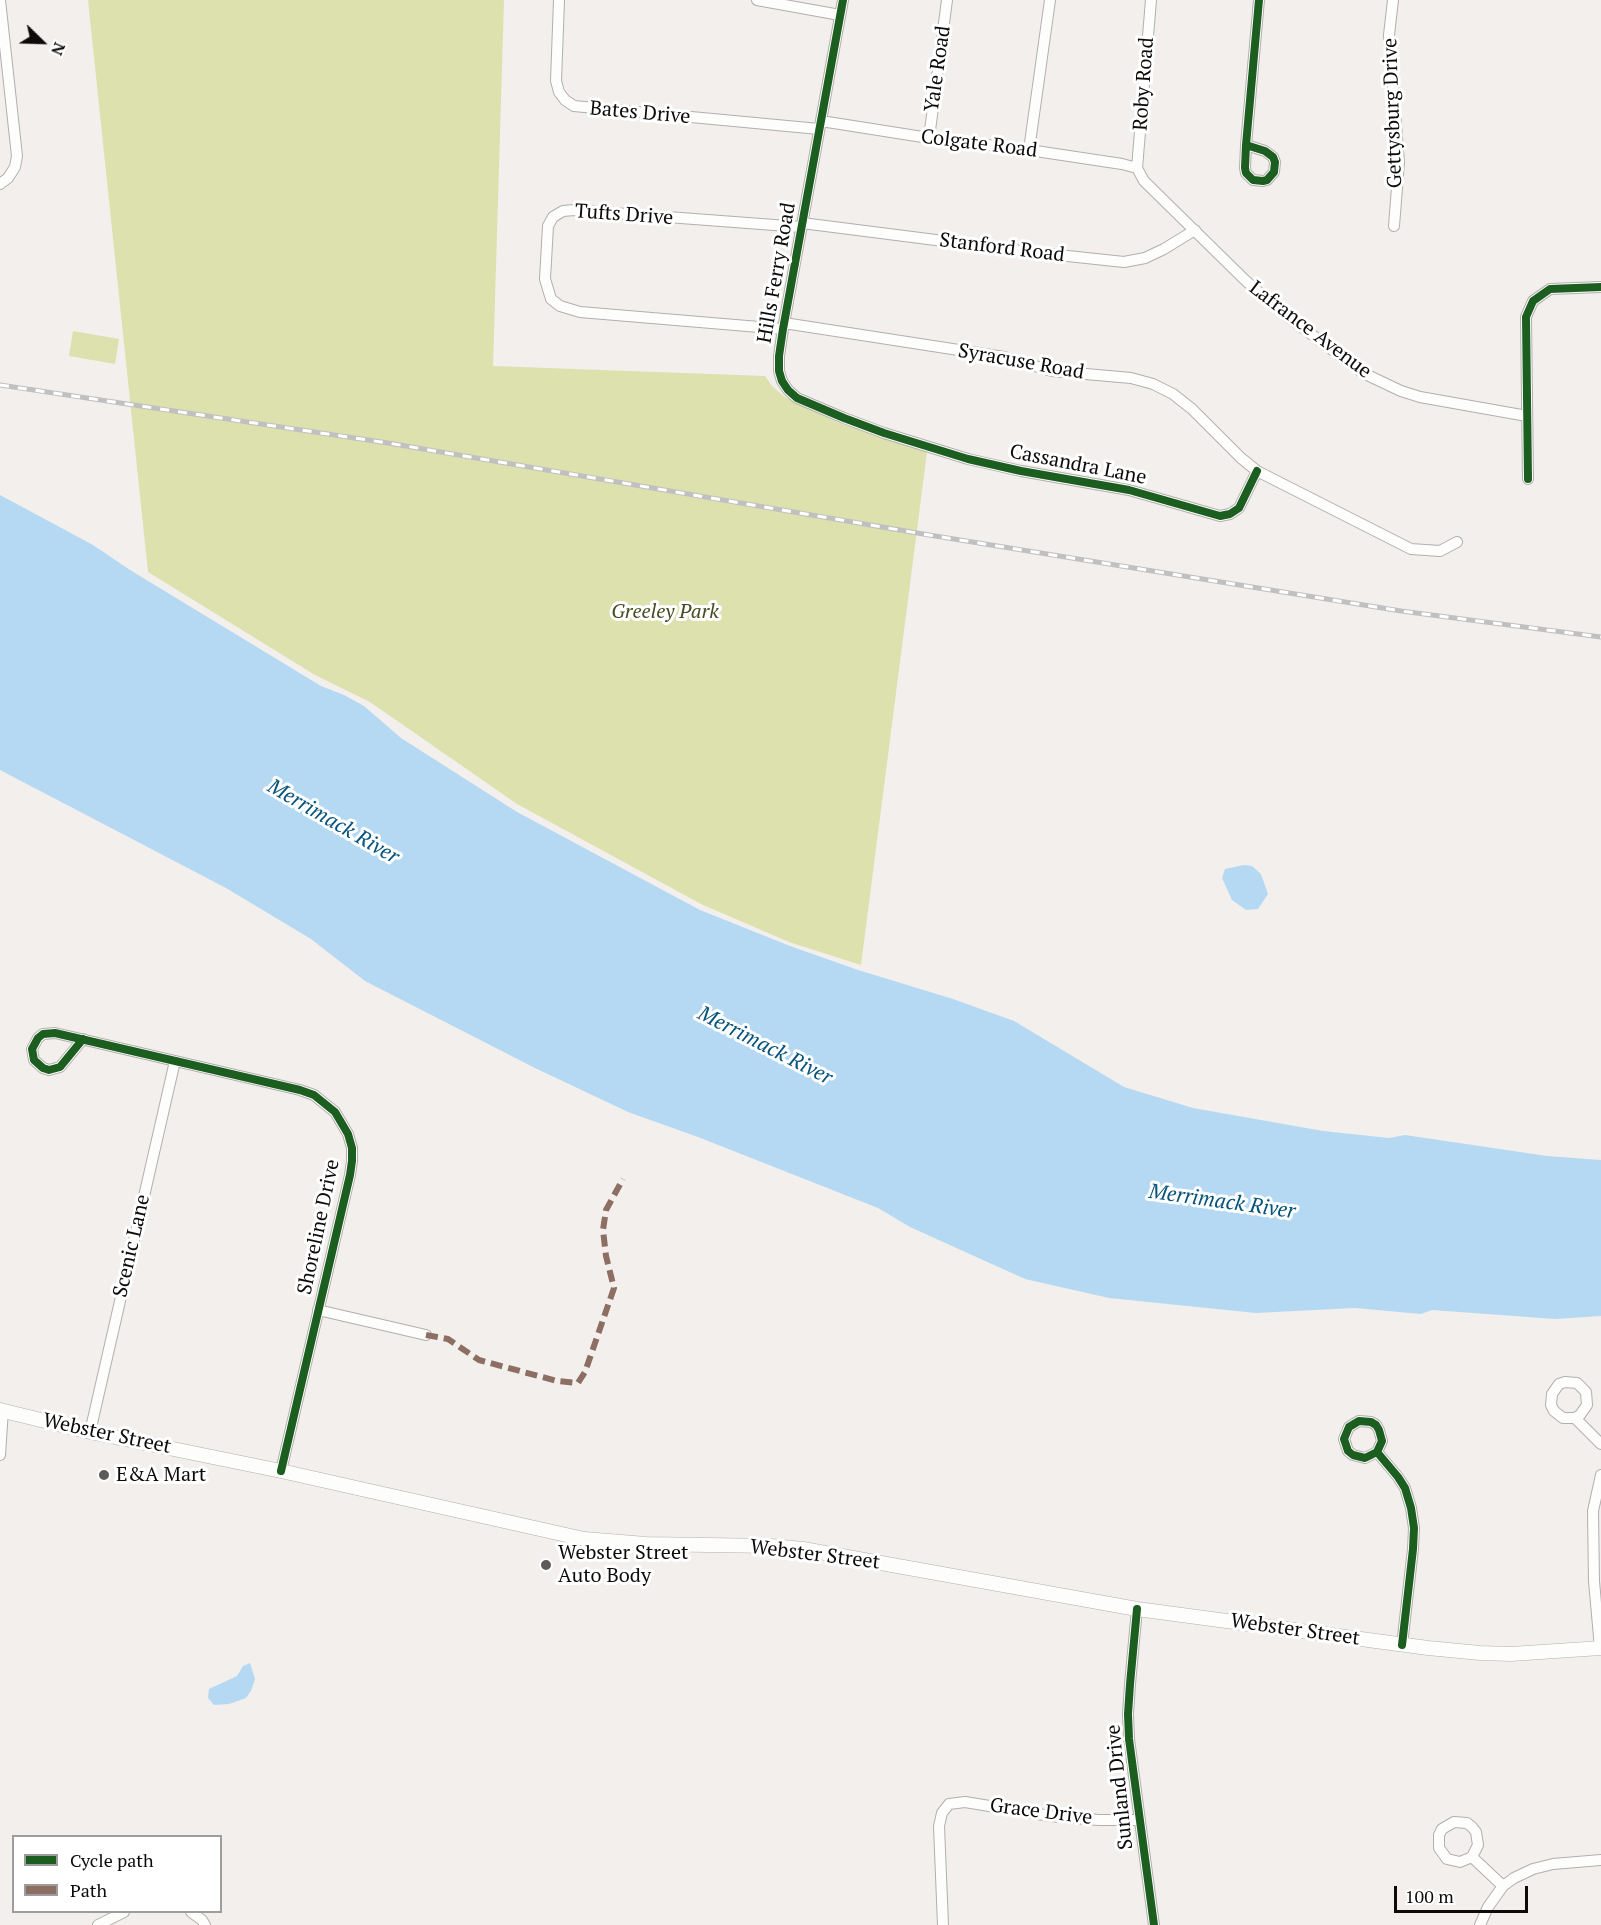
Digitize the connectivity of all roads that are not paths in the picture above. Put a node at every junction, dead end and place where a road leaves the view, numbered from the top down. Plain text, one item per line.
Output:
1 (0, 0) edge
2 (559, 0) edge
3 (757, 0) edge
4 (843, 0) edge
5 (947, 0) edge
6 (1050, 0) edge
7 (1150, 0) edge
8 (1259, 0) edge
9 (1393, 0) edge
10 (840, 15) junction
11 (820, 125) junction
12 (928, 138) junction
13 (1246, 145) dead end
14 (1029, 150) junction
15 (1137, 168) junction
16 (0, 184) edge
17 (801, 225) junction
18 (1394, 226) dead end
19 (1195, 230) junction
20 (1601, 287) edge
21 (783, 326) junction
22 (1527, 416) junction
23 (939, 450) joint
24 (1257, 471) junction
25 (1528, 479) dead end
26 (1457, 542) dead end
27 (83, 1039) junction
28 (175, 1061) junction
29 (318, 1310) junction
30 (426, 1335) dead end
31 (2, 1410) edge
32 (1575, 1418) dead end
33 (90, 1432) junction
34 (1601, 1444) edge
35 (1377, 1452) dead end
36 (0, 1455) edge
37 (281, 1471) junction
38 (1601, 1475) edge
39 (1137, 1609) junction
40 (1402, 1645) junction
41 (1600, 1648) edge
42 (1139, 1820) junction
43 (1472, 1857) dead end
44 (1601, 1860) edge
45 (1503, 1886) junction
46 (120, 1913) edge
47 (194, 1913) edge
48 (98, 1925) edge
49 (205, 1925) edge
50 (943, 1925) edge
51 (1154, 1925) edge
52 (1480, 1925) edge

1 - 16 street
2 - 11 street, Bates Drive
3 - 10 street
4 - 10 street, Hills Ferry Road
5 - 12 street, Yale Road
6 - 14 street
7 - 15 street, Roby Road
8 - 13 street
9 - 18 street, Gettysburg Drive
10 - 11 street, Hills Ferry Road
11 - 12 street, Colgate Road
11 - 17 street, Hills Ferry Road
12 - 14 street, Colgate Road
14 - 15 street, Colgate Road
15 - 19 street, Lafrance Avenue
17 - 19 street, Stanford Road
17 - 21 street, Hills Ferry Road
17 - 21 street, Tufts Drive
19 - 22 street, Lafrance Avenue
20 - 22 street
21 - 23 street, Hills Ferry Road
21 - 24 street, Syracuse Road
22 - 25 street
23 - 24 street, Cassandra Lane
24 - 26 street, Syracuse Road
27 - 27 street, Shoreline Drive
27 - 28 street, Shoreline Drive
28 - 29 street, Shoreline Drive
28 - 33 street, Scenic Lane
29 - 30 street
29 - 37 street, Shoreline Drive
31 - 33 main road, Webster Street
31 - 36 street
32 - 34 street
33 - 37 main road, Webster Street
35 - 40 street
37 - 39 main road, Webster Street
38 - 41 street
39 - 40 main road, Webster Street
39 - 42 street, Sunland Drive
40 - 41 main road, Webster Street
42 - 50 street, Grace Drive
42 - 51 street, Sunland Drive
43 - 45 street
44 - 45 street
45 - 52 street
46 - 48 street
47 - 49 street

